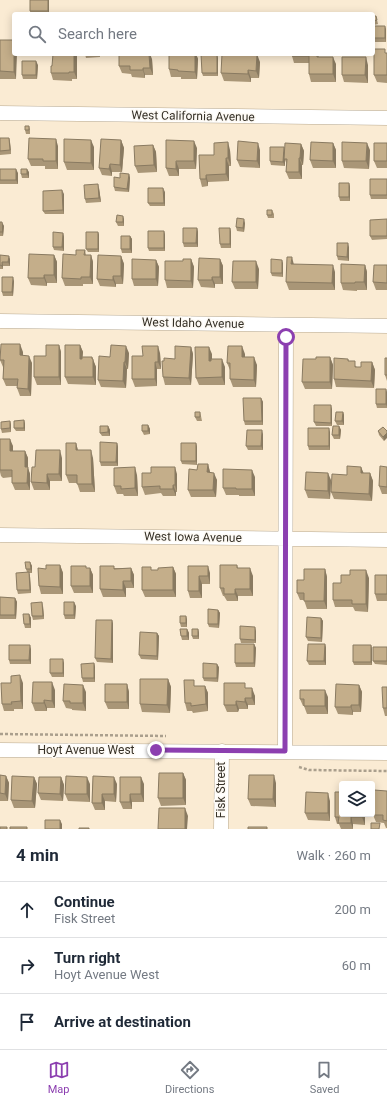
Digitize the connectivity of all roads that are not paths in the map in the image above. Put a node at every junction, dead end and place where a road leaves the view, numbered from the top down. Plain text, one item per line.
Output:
1 (0, 113) edge
2 (387, 118) edge
3 (0, 321) edge
4 (286, 324) junction
5 (387, 326) edge
6 (0, 535) edge
7 (285, 538) junction
8 (387, 540) edge
9 (0, 750) edge
10 (222, 751) junction
11 (285, 751) junction
12 (387, 753) edge
13 (221, 829) edge

1 - 2 street, West California Avenue
3 - 4 street, West Idaho Avenue
4 - 5 street, West Idaho Avenue
4 - 7 street
6 - 7 street, West Iowa Avenue
7 - 8 street, West Iowa Avenue
7 - 11 street
9 - 10 street, Hoyt Avenue West
10 - 11 street, Hoyt Avenue West
10 - 13 street, Fisk Street
11 - 12 street, Hoyt Avenue West

